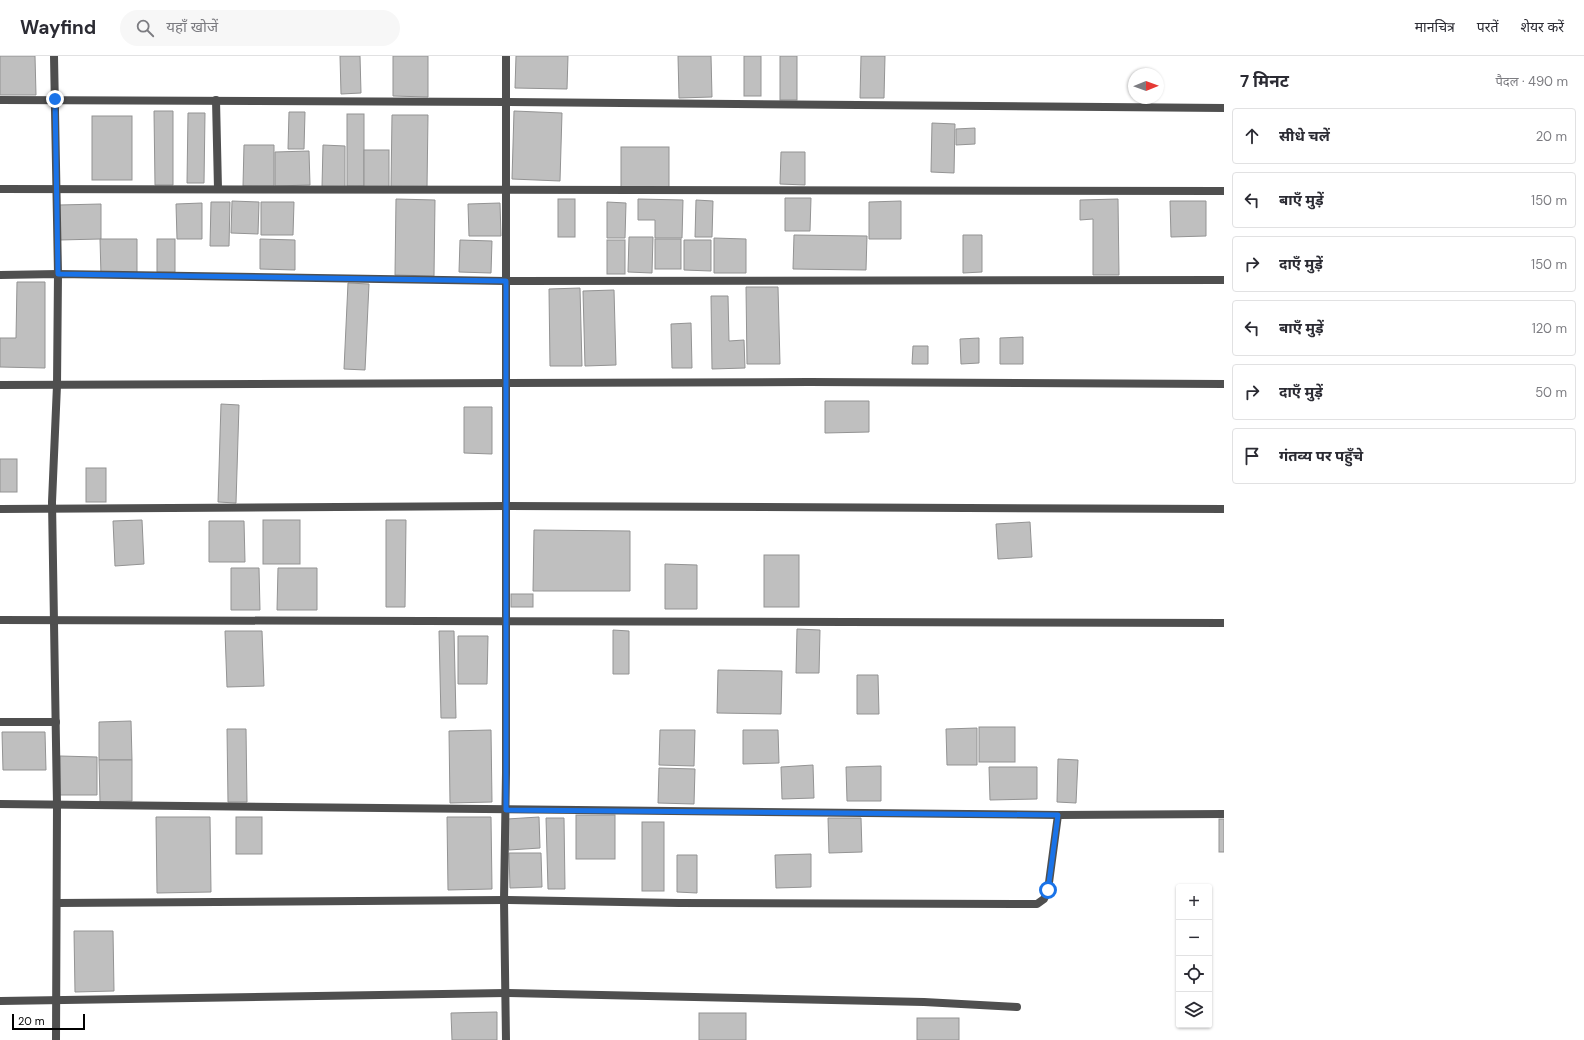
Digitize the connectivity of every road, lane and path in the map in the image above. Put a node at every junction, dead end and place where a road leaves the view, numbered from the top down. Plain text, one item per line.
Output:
1 (54, 56) edge
2 (506, 56) edge
3 (55, 99) junction
4 (0, 100) edge
5 (216, 100) junction
6 (506, 102) junction
7 (1224, 108) edge
8 (56, 188) junction
9 (0, 189) edge
10 (218, 189) junction
11 (506, 190) junction
12 (1224, 191) edge
13 (58, 274) junction
14 (0, 275) edge
15 (1224, 280) edge
16 (506, 281) junction
17 (506, 383) junction
18 (1224, 384) edge
19 (0, 385) edge
20 (57, 385) junction
21 (506, 506) junction
22 (0, 509) edge
23 (52, 509) junction
24 (1224, 509) edge
25 (0, 620) edge
26 (54, 620) junction
27 (506, 622) junction
28 (1224, 622) edge
29 (0, 722) edge
30 (56, 722) junction
31 (0, 804) edge
32 (57, 804) junction
33 (506, 810) junction
34 (1224, 814) edge
35 (1058, 815) junction
36 (504, 900) junction
37 (57, 903) junction
38 (506, 993) junction
39 (57, 1000) junction
40 (0, 1001) edge
41 (1016, 1007) dead end
42 (56, 1040) edge
43 (506, 1040) edge

1 - 3 street
2 - 6 street
3 - 4 street
3 - 5 street
3 - 8 street
5 - 6 street
5 - 10 street
6 - 7 street
6 - 11 street
8 - 9 street
8 - 10 street
8 - 13 street
10 - 11 street
11 - 12 street
11 - 16 street
13 - 14 street
13 - 16 street
13 - 20 street
15 - 16 street
16 - 17 street
17 - 18 street
17 - 20 street
17 - 21 street
19 - 20 street
20 - 23 street
21 - 23 street
21 - 24 street
21 - 27 street
22 - 23 street
23 - 26 street
25 - 26 street
26 - 27 street
26 - 30 street
27 - 28 street
27 - 33 street
29 - 30 street
30 - 32 street
31 - 32 street
32 - 33 street
32 - 37 street
33 - 35 street
33 - 36 street
34 - 35 street
35 - 36 street
36 - 37 street
36 - 38 street
37 - 39 street
38 - 39 street
38 - 41 street
38 - 43 street
39 - 40 street
39 - 42 street

